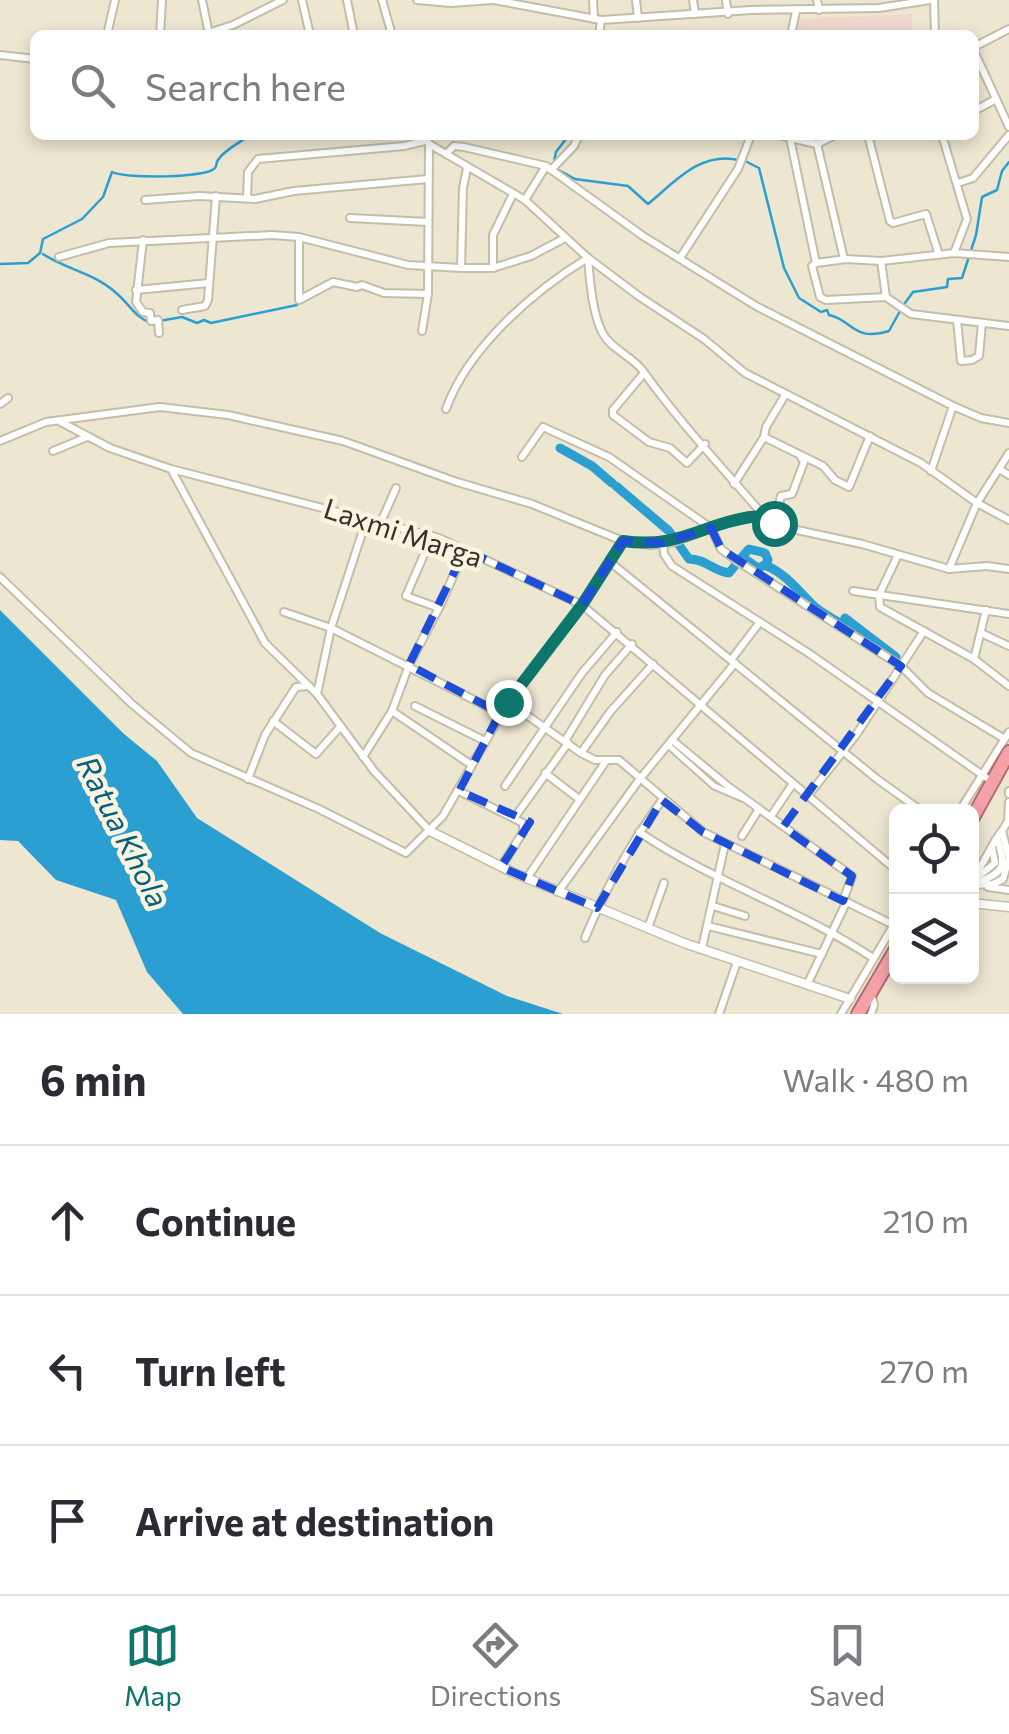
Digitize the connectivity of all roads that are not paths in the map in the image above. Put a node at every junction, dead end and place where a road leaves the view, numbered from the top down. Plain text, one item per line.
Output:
1 (116, 0) edge
2 (162, 0) edge
3 (202, 0) edge
4 (283, 0) edge
5 (302, 0) edge
6 (347, 0) edge
7 (382, 0) edge
8 (416, 0) edge
9 (493, 0) edge
10 (592, 0) edge
11 (636, 0) edge
12 (693, 0) edge
13 (726, 0) edge
14 (763, 0) edge
15 (818, 0) edge
16 (932, 0) edge
17 (910, 2) edge
18 (879, 4) edge
19 (819, 10) junction
20 (762, 11) junction
21 (796, 11) junction
22 (695, 14) junction
23 (728, 14) junction
24 (638, 18) junction
25 (597, 20) junction
26 (1009, 29) edge
27 (108, 30) edge
28 (160, 30) edge
29 (208, 30) edge
30 (218, 30) edge
31 (309, 30) edge
32 (353, 30) edge
33 (391, 30) edge
34 (598, 30) edge
35 (792, 30) edge
36 (934, 30) edge
37 (979, 46) edge
38 (0, 55) edge
39 (30, 58) edge
40 (979, 60) edge
41 (996, 98) junction
42 (979, 108) edge
43 (1009, 131) edge
44 (426, 140) edge
45 (577, 140) edge
46 (749, 140) edge
47 (790, 140) edge
48 (799, 140) edge
49 (825, 140) edge
50 (869, 140) edge
51 (944, 140) edge
52 (817, 144) junction
53 (446, 154) junction
54 (467, 168) junction
55 (549, 168) junction
56 (428, 180) junction
57 (958, 183) junction
58 (513, 194) junction
59 (216, 196) junction
60 (247, 198) junction
61 (145, 200) dead end
62 (525, 200) junction
63 (350, 218) dead end
64 (428, 222) junction
65 (215, 236) junction
66 (298, 238) junction
67 (565, 238) junction
68 (143, 240) junction
69 (954, 254) junction
70 (939, 255) junction
71 (59, 256) dead end
72 (1009, 257) edge
73 (588, 258) junction
74 (680, 258) junction
75 (844, 259) junction
76 (881, 260) junction
77 (816, 264) junction
78 (429, 266) junction
79 (461, 268) junction
80 (493, 268) junction
81 (209, 282) junction
82 (136, 290) junction
83 (428, 294) junction
84 (886, 297) junction
85 (182, 310) dead end
86 (957, 320) junction
87 (982, 323) junction
88 (1009, 326) edge
89 (422, 330) dead end
90 (160, 333) dead end
91 (644, 373) junction
92 (785, 394) junction
93 (8, 398) dead end
94 (0, 404) edge
95 (954, 406) junction
96 (446, 409) dead end
97 (58, 421) junction
98 (1009, 423) edge
99 (88, 436) junction
100 (764, 436) junction
101 (870, 436) junction
102 (0, 442) edge
103 (704, 444) junction
104 (53, 451) dead end
105 (798, 453) junction
106 (1009, 453) edge
107 (522, 457) dead end
108 (171, 469) junction
109 (999, 469) junction
110 (931, 470) junction
111 (1009, 475) edge
112 (734, 484) junction
113 (396, 488) dead end
114 (753, 503) junction
115 (977, 503) junction
116 (764, 516) junction
117 (367, 518) junction
118 (745, 518) junction
119 (1009, 520) edge
120 (381, 522) junction
121 (774, 523) junction
122 (711, 528) junction
123 (432, 536) junction
124 (623, 541) junction
125 (663, 544) junction
126 (464, 550) junction
127 (898, 554) junction
128 (610, 562) junction
129 (949, 569) junction
130 (1009, 569) edge
131 (0, 577) edge
132 (853, 591) dead end
133 (879, 596) junction
134 (582, 605) junction
135 (439, 608) junction
136 (986, 610) junction
137 (284, 612) dead end
138 (1009, 614) edge
139 (760, 622) junction
140 (331, 628) junction
141 (924, 631) junction
142 (617, 632) junction
143 (981, 633) junction
144 (632, 644) junction
145 (1009, 646) edge
146 (974, 660) junction
147 (733, 661) junction
148 (653, 664) junction
149 (409, 665) junction
150 (901, 666) junction
151 (308, 686) junction
152 (1009, 686) edge
153 (317, 694) junction
154 (508, 702) junction
155 (878, 702) junction
156 (701, 705) junction
157 (414, 706) dead end
158 (392, 711) junction
159 (500, 714) junction
160 (273, 721) junction
161 (340, 727) junction
162 (544, 727) junction
163 (483, 740) junction
164 (1007, 740) edge
165 (567, 742) junction
166 (670, 743) junction
167 (844, 751) junction
168 (581, 753) junction
169 (363, 757) junction
170 (607, 760) junction
171 (470, 764) junction
172 (545, 772) junction
173 (986, 778) junction
174 (248, 779) junction
175 (639, 780) junction
176 (792, 785) junction
177 (505, 786) dead end
178 (460, 791) junction
179 (807, 797) junction
180 (580, 799) junction
181 (662, 800) junction
182 (1009, 802) edge
183 (913, 804) edge
184 (965, 804) edge
185 (977, 804) edge
186 (759, 809) junction
187 (514, 816) junction
188 (771, 816) junction
189 (1004, 829) edge
190 (430, 831) junction
191 (639, 832) junction
192 (742, 836) dead end
193 (725, 844) junction
194 (889, 864) edge
195 (501, 867) junction
196 (527, 878) junction
197 (718, 878) junction
198 (979, 878) edge
199 (664, 882) dead end
200 (979, 884) edge
201 (979, 885) edge
202 (1009, 890) edge
203 (558, 892) junction
204 (844, 902) junction
205 (979, 905) edge
206 (712, 906) junction
207 (1009, 907) edge
208 (597, 908) junction
209 (745, 916) dead end
210 (889, 922) edge
211 (708, 926) junction
212 (648, 928) junction
213 (833, 932) junction
214 (889, 934) edge
215 (585, 938) dead end
216 (702, 948) junction
217 (822, 954) junction
218 (873, 958) junction
219 (889, 961) edge
220 (737, 962) junction
221 (881, 975) junction
222 (807, 984) junction
223 (871, 990) junction
224 (850, 999) junction
225 (719, 1014) edge
226 (841, 1014) edge
227 (858, 1014) edge
228 (871, 1014) edge

1 - 27 street
2 - 28 street
3 - 29 street
4 - 30 street
5 - 31 street
6 - 32 street
7 - 33 street
8 - 9 street
9 - 25 street
10 - 25 street
11 - 24 street
12 - 22 street
13 - 23 street
14 - 20 street
15 - 19 street
16 - 17 street
16 - 36 street
17 - 18 street
18 - 19 street
19 - 21 street
20 - 21 street
20 - 23 street
21 - 35 street
22 - 23 street
22 - 24 street
24 - 25 street
25 - 34 street
26 - 37 street
38 - 39 street
40 - 41 street
41 - 42 street
41 - 43 street
43 - 57 street
44 - 53 street
44 - 56 street
44 - 60 street
45 - 55 street
46 - 74 street
47 - 77 street
48 - 52 street
49 - 52 street
50 - 70 street
51 - 57 street
52 - 75 street
53 - 54 street
53 - 55 street
54 - 58 street
54 - 79 street
55 - 62 street
55 - 74 street
56 - 60 street
56 - 64 street
57 - 69 street
58 - 62 street
58 - 80 street
59 - 60 street
59 - 61 street
59 - 65 street
62 - 67 street
63 - 64 street
64 - 78 street
65 - 66 street
65 - 68 street
65 - 81 street
66 - 78 street
66 - 83 street
67 - 73 street
67 - 80 street
68 - 71 street
68 - 82 street
69 - 70 street
69 - 72 street
70 - 76 street
73 - 91 street
73 - 92 street
73 - 96 street
74 - 95 street
75 - 76 street
75 - 77 street
76 - 84 street
77 - 84 street
78 - 79 street
78 - 83 street
79 - 80 street
81 - 82 street
81 - 85 street
82 - 90 street
83 - 89 street
84 - 86 street
86 - 87 street
86 - 87 street
87 - 88 street
91 - 103 street
91 - 103 street
92 - 100 street
92 - 101 street
93 - 94 street
95 - 98 street
95 - 110 street
97 - 99 street, Laxmi Marga
97 - 102 street
97 - 124 street
99 - 104 street
99 - 108 street, Laxmi Marga
100 - 105 street
100 - 112 street
101 - 105 street
101 - 110 street
103 - 112 street
105 - 121 street
106 - 109 street
107 - 122 street
108 - 117 street, Laxmi Marga
108 - 151 street
109 - 111 street
109 - 115 street
110 - 115 street
112 - 114 street
113 - 120 street
114 - 116 street
114 - 118 street
115 - 119 street
115 - 129 street
116 - 118 street
116 - 121 street
117 - 120 street, Laxmi Marga
117 - 140 street
118 - 122 street
120 - 123 street, Laxmi Marga
121 - 127 street
122 - 125 street
122 - 150 street
123 - 126 street, Laxmi Marga
123 - 135 street
124 - 125 street
124 - 128 street
125 - 139 street
126 - 134 street, Laxmi Marga
126 - 135 street
127 - 129 street
127 - 133 street
128 - 134 street
128 - 147 street
129 - 130 street
131 - 174 street
132 - 133 street
133 - 136 street
133 - 141 street
134 - 142 street, Laxmi Marga
134 - 154 street
135 - 149 street
136 - 138 street
136 - 143 street
137 - 140 street
139 - 147 street
139 - 155 street
140 - 149 street
140 - 153 street
141 - 146 street
141 - 150 street
142 - 144 street, Laxmi Marga
142 - 162 street
143 - 145 street
143 - 146 street
144 - 148 street, Laxmi Marga
144 - 165 street
146 - 152 street
147 - 156 street
147 - 167 street
148 - 156 street, Laxmi Marga
148 - 168 street
149 - 158 street
149 - 159 street
150 - 155 street
150 - 164 street
151 - 153 street
151 - 160 street
153 - 161 street
154 - 159 street
154 - 162 street
155 - 167 street
155 - 173 street
156 - 166 street
156 - 176 street, Laxmi Marga
157 - 163 street
158 - 169 street
158 - 171 street
159 - 163 street
160 - 161 street
160 - 174 street
161 - 169 street
162 - 165 street
162 - 177 street
163 - 171 street
164 - 173 highway
165 - 168 street
165 - 172 street
166 - 175 street
166 - 186 street
167 - 179 street
167 - 183 street
168 - 170 street
169 - 190 street
170 - 175 street
170 - 180 street
171 - 178 street
172 - 180 street
172 - 187 street
173 - 184 street
173 - 185 highway
174 - 190 street
175 - 181 street
175 - 203 street
176 - 179 street, Laxmi Marga
176 - 188 street
178 - 187 street
178 - 190 street
179 - 194 street, Laxmi Marga
180 - 196 street
181 - 191 street
181 - 193 street
182 - 189 street
186 - 188 street
186 - 192 street
187 - 195 street
188 - 204 street
189 - 198 street
189 - 200 street
190 - 195 street
191 - 197 street
191 - 208 street
193 - 197 street
193 - 204 street
195 - 196 street
196 - 203 street
197 - 206 street
197 - 213 street
199 - 212 street
201 - 202 street
203 - 208 street
204 - 210 street
204 - 213 street
205 - 207 street
206 - 209 street
206 - 211 street
208 - 212 street
208 - 215 street
211 - 216 street
211 - 217 street
212 - 216 street
213 - 217 street
213 - 218 street
214 - 218 street
216 - 220 street
217 - 222 street
218 - 224 street
219 - 221 highway
220 - 222 street
220 - 225 street
221 - 223 highway
221 - 224 street
222 - 224 street
223 - 227 highway
223 - 228 street
224 - 226 street

